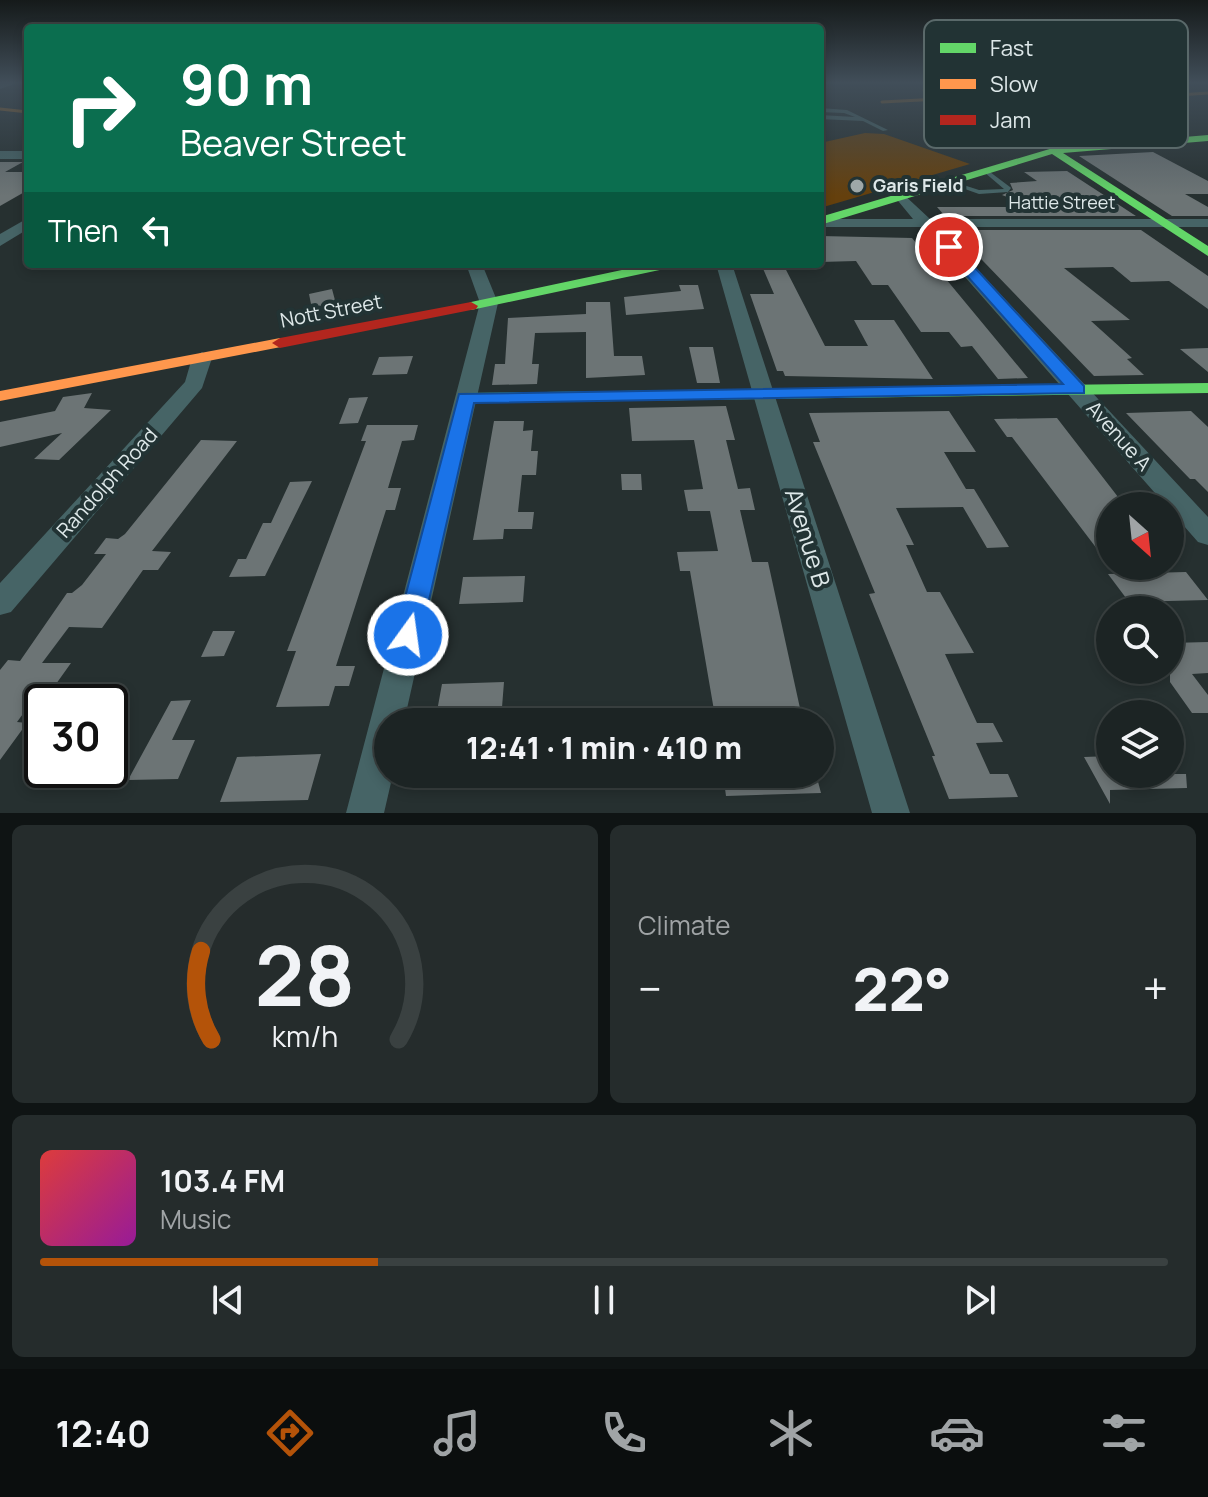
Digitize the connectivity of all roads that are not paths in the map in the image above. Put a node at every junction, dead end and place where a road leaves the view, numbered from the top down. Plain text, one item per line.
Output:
1 (866, 120) edge
2 (885, 130) dead end
3 (1208, 138) edge
4 (1188, 140) edge
5 (1089, 148) edge
6 (1053, 151) junction
7 (0, 155) edge
8 (24, 155) edge
9 (986, 171) junction
10 (948, 182) junction
11 (901, 196) junction
12 (824, 221) edge
13 (824, 222) edge
14 (1163, 223) junction
15 (1208, 223) edge
16 (928, 224) junction
17 (24, 225) edge
18 (24, 240) edge
19 (0, 242) edge
20 (1208, 252) edge
21 (476, 268) edge
22 (651, 268) edge
23 (725, 268) edge
24 (489, 303) junction
25 (202, 358) junction
26 (1208, 388) edge
27 (1077, 390) junction
28 (763, 394) junction
29 (0, 396) edge
30 (466, 398) junction
31 (1208, 535) edge
32 (0, 603) edge
33 (365, 813) edge
34 (891, 813) edge

1 - 2 lane
3 - 4 main road
5 - 6 main road
6 - 9 main road
6 - 14 main road
7 - 8 street
9 - 10 main road
9 - 10 lane
10 - 11 main road
11 - 12 main road
11 - 16 street, Avenue A
13 - 16 street, Hattie Street
14 - 15 street, Hattie Street
14 - 16 street, Hattie Street
14 - 20 main road
16 - 27 street, Avenue A
17 - 19 street
18 - 19 street
21 - 24 street
22 - 24 main road, Nott Street
23 - 28 street, Avenue B
24 - 25 main road, Nott Street
24 - 30 street
25 - 29 main road, Nott Street
25 - 32 street, Randolph Road
26 - 27 main road
27 - 28 main road
27 - 31 street, Avenue A
28 - 30 main road
28 - 34 street, Avenue B
30 - 33 street

